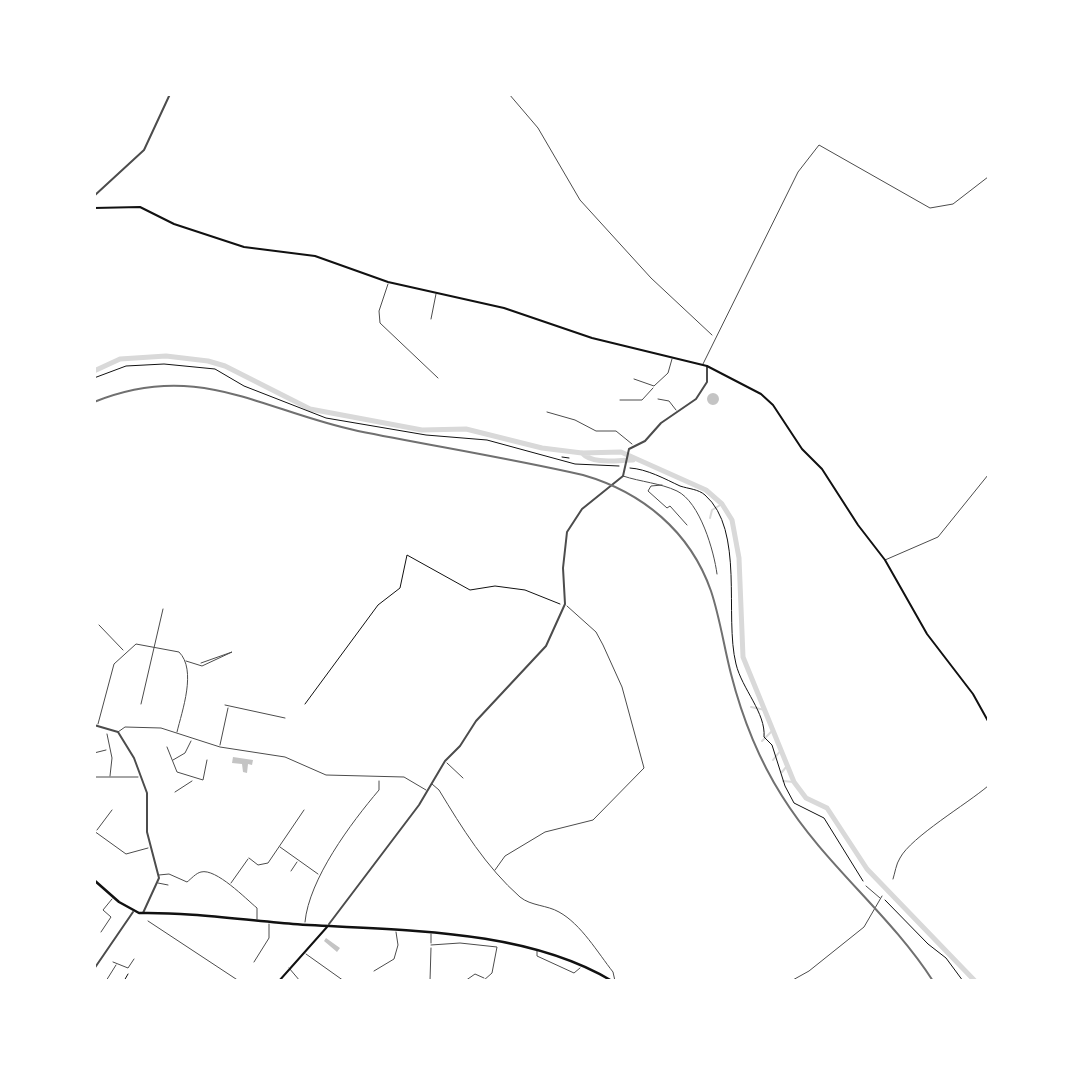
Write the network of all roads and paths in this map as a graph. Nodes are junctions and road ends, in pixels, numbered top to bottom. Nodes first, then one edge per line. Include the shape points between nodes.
1 (170, 94) edge
2 (509, 94) edge
3 (989, 177) edge
4 (94, 196) edge
5 (94, 208) edge
6 (388, 282) junction
7 (436, 294) junction
8 (431, 320) dead end
9 (714, 337) junction
10 (672, 359) junction
11 (705, 366) junction
12 (716, 370) junction
13 (641, 376) dead end
14 (709, 376) junction
15 (94, 378) edge
16 (438, 378) dead end
17 (634, 380) dead end
18 (640, 381) junction
19 (654, 386) junction
20 (658, 398) dead end
21 (620, 400) dead end
22 (547, 412) dead end
23 (677, 412) junction
24 (631, 447) junction
25 (562, 457) dead end
26 (565, 462) junction
27 (624, 469) junction
28 (989, 475) edge
29 (623, 476) junction
30 (663, 485) junction
31 (687, 525) dead end
32 (886, 560) junction
33 (717, 574) dead end
34 (564, 606) junction
35 (163, 608) dead end
36 (99, 625) dead end
37 (154, 648) junction
38 (124, 651) junction
39 (213, 657) junction
40 (184, 662) junction
41 (214, 662) junction
42 (201, 663) junction
43 (141, 704) dead end
44 (305, 704) dead end
45 (281, 713) dead end
46 (279, 716) junction
47 (285, 718) dead end
48 (989, 721) edge
49 (96, 725) edge
50 (118, 732) junction
51 (107, 734) dead end
52 (176, 734) junction
53 (192, 739) junction
54 (166, 747) dead end
55 (220, 747) junction
56 (108, 749) junction
57 (94, 753) edge
58 (207, 760) dead end
59 (172, 761) junction
60 (445, 761) junction
61 (94, 777) edge
62 (140, 777) junction
63 (110, 778) junction
64 (463, 778) dead end
65 (193, 779) junction
66 (379, 779) junction
67 (432, 784) junction
68 (989, 786) edge
69 (428, 791) junction
70 (175, 792) dead end
71 (112, 810) dead end
72 (304, 810) dead end
73 (95, 832) edge
74 (150, 847) junction
75 (280, 847) junction
76 (251, 855) dead end
77 (249, 858) junction
78 (299, 860) junction
79 (495, 870) junction
80 (291, 871) dead end
81 (159, 875) junction
82 (228, 875) dead end
83 (320, 876) junction
84 (233, 879) junction
85 (893, 879) dead end
86 (94, 880) edge
87 (158, 883) junction
88 (231, 883) dead end
89 (168, 885) dead end
90 (866, 886) joint
91 (882, 897) junction
92 (113, 898) junction
93 (134, 912) junction
94 (143, 913) junction
95 (256, 921) junction
96 (148, 922) dead end
97 (269, 922) junction
98 (305, 925) junction
99 (328, 925) junction
100 (395, 930) junction
101 (101, 932) dead end
102 (431, 934) junction
103 (431, 945) junction
104 (538, 950) junction
105 (304, 953) junction
106 (134, 959) dead end
107 (113, 962) dead end
108 (254, 962) dead end
109 (117, 964) junction
110 (376, 964) dead end
111 (582, 966) junction
112 (289, 968) junction
113 (378, 968) junction
114 (94, 969) edge
115 (374, 971) dead end
116 (129, 972) dead end
117 (430, 980) edge
118 (484, 980) edge
119 (106, 981) edge
120 (124, 981) edge
121 (239, 981) edge
122 (279, 981) edge
123 (300, 981) edge
124 (344, 981) edge
125 (424, 981) edge
126 (465, 981) edge
127 (613, 981) edge
128 (791, 981) edge
129 (962, 981) edge

1 - 4 street via 144,150
2 - 9 street via 538,128 580,200
3 - 9 street via 953,204 925,207 819,145 797,172
5 - 6 main road via 140,207 174,224 244,247 315,256
6 - 7 main road
6 - 16 street via 380,323
7 - 8 street
7 - 10 main road via 504,308
9 - 11 street
10 - 11 main road
10 - 19 street via 668,373
11 - 12 main road
11 - 14 street
12 - 14 street
12 - 32 main road via 768,399
13 - 18 street
14 - 23 street via 696,399
15 - 26 path via 126,366 215,369 244,386 326,418 487,440
17 - 18 street
18 - 19 street
19 - 21 street via 642,400
20 - 23 street via 670,401
22 - 24 street via 596,431 616,431 631,441
23 - 24 street via 649,438
24 - 27 street
25 - 26 path via 568,458
26 - 27 path
27 - 29 street
27 - 90 path via 635,468 698,491 721,518 727,534 730,613 742,682 757,706 764,737 772,745 794,803 815,811 830,827
28 - 32 street via 938,537
29 - 30 street
29 - 34 street via 582,509 570,525 563,568
30 - 31 street via 651,486 648,491
30 - 33 street via 686,498 711,542
32 - 48 main road via 927,634
34 - 44 path via 525,590 495,586 470,590 407,555 400,588 378,605
34 - 60 street via 540,653 476,720
34 - 79 street via 589,625 603,645 622,687 644,768 593,820 545,832 505,856
35 - 37 street
36 - 38 street
37 - 38 street via 136,643
37 - 40 street via 179,652
37 - 43 street
38 - 49 street via 114,664
39 - 41 street
39 - 41 street via 232,652
39 - 42 street
40 - 42 street
40 - 52 street via 188,682
41 - 42 street
45 - 46 street
46 - 47 street
46 - 55 street via 227,705
49 - 50 street
50 - 52 street via 125,727 160,728
50 - 62 street
51 - 56 street
52 - 53 street
53 - 55 street
53 - 59 street via 185,753
54 - 59 street
55 - 66 street via 285,757 326,775
56 - 57 street
56 - 63 street
58 - 65 street via 203,780
59 - 65 street via 177,772
60 - 64 street
60 - 67 street
61 - 63 street
62 - 63 street
62 - 74 street via 147,793
65 - 70 street
66 - 69 street via 404,777
66 - 83 street via 379,790
67 - 69 street
67 - 79 street
68 - 85 street via 924,832 900,858
69 - 99 street
71 - 73 street
72 - 75 street
73 - 74 street via 126,854
74 - 81 street
75 - 77 street via 265,865
75 - 78 street
76 - 77 street
77 - 84 street
78 - 80 street
78 - 83 street
79 - 127 street via 522,899 569,919 613,972
81 - 87 street
81 - 95 street via 187,882 203,872 230,883 257,908
82 - 84 street
83 - 98 street via 307,906
84 - 88 street
86 - 92 main road
87 - 89 street
87 - 94 street
90 - 91 street
91 - 128 street via 864,926
91 - 129 path via 946,958
92 - 93 main road
92 - 101 street via 103,910 111,917
93 - 94 main road
93 - 114 street
94 - 95 main road
95 - 97 main road
96 - 121 street
97 - 98 main road
97 - 108 street via 269,938
98 - 99 main road
99 - 100 main road
99 - 105 main road
100 - 102 main road
100 - 113 street via 397,953
102 - 103 street
102 - 104 main road via 496,940
103 - 117 street
103 - 118 street via 497,947 492,973
104 - 111 main road
104 - 111 street via 537,956 574,973
105 - 112 main road
105 - 124 street
106 - 109 street via 128,968
107 - 109 street
109 - 119 street
110 - 113 street
111 - 127 main road
112 - 122 main road
112 - 123 street
113 - 115 street
116 - 120 path
117 - 125 street
118 - 126 street via 475,974

